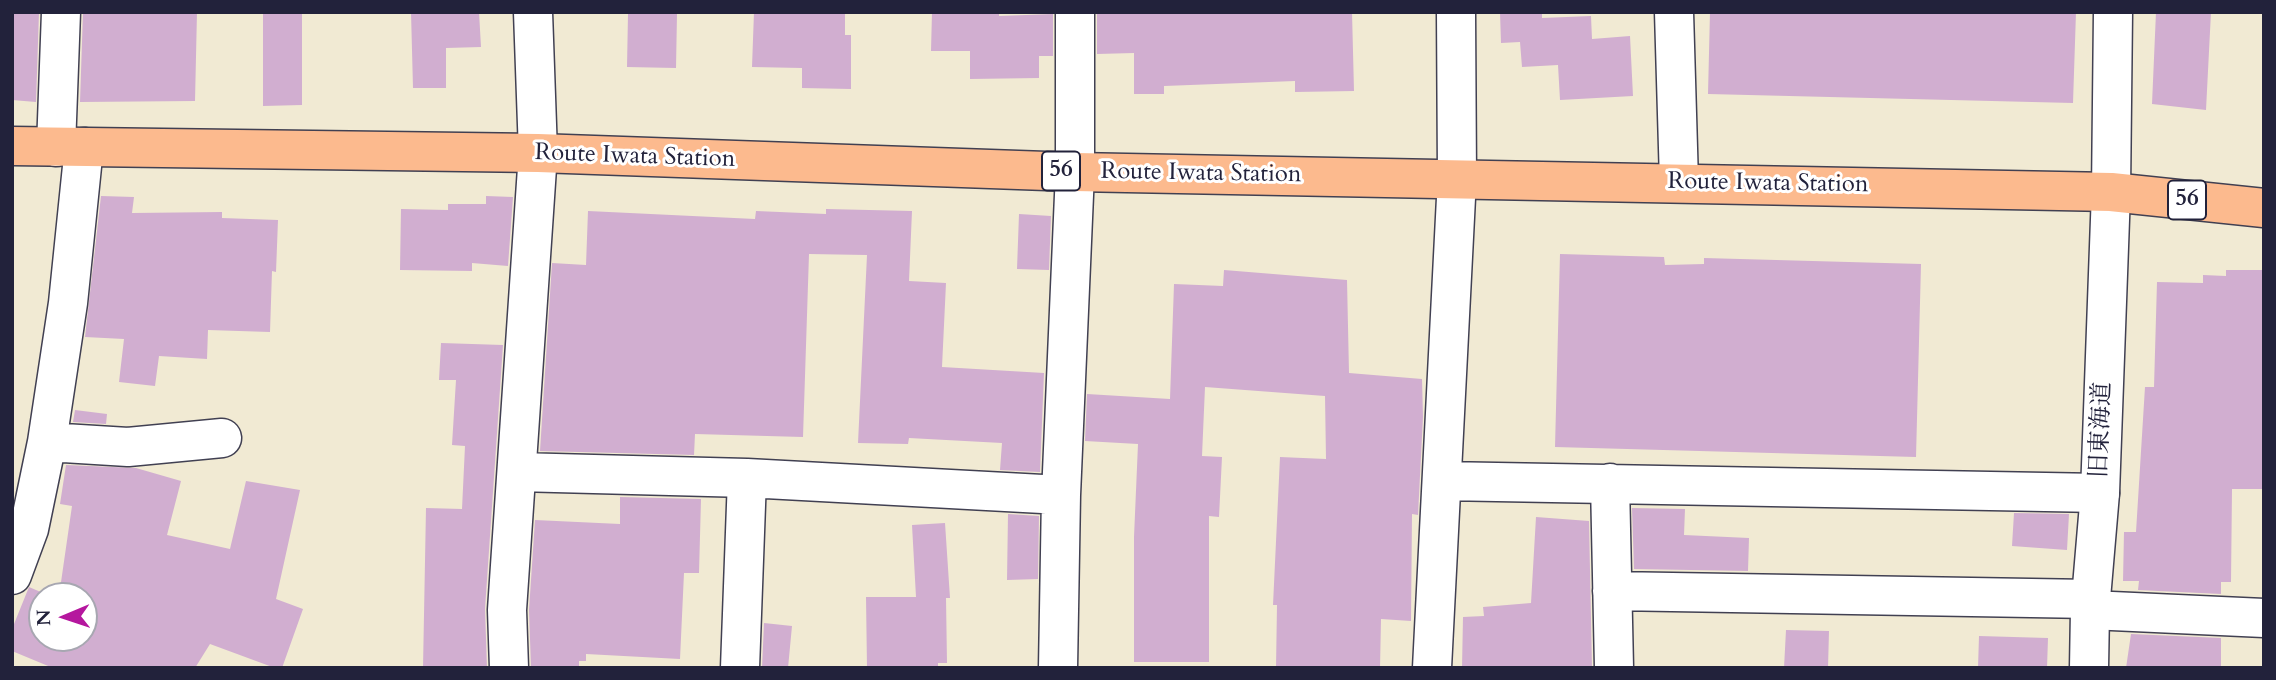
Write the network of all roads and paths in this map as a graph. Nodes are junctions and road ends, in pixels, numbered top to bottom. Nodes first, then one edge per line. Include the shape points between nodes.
1 (61, 12) edge
2 (533, 12) edge
3 (1075, 12) edge
4 (1456, 12) edge
5 (1674, 12) edge
6 (2113, 12) edge
7 (12, 146) edge
8 (70, 147) junction
9 (538, 153) junction
10 (1075, 172) junction
11 (1457, 178) junction
12 (1679, 183) junction
13 (2110, 192) junction
14 (2264, 208) edge
15 (222, 438) dead end
16 (47, 442) junction
17 (516, 472) junction
18 (747, 478) junction
19 (1442, 481) junction
20 (1610, 483) junction
21 (2100, 493) junction
22 (1061, 495) junction
23 (12, 575) edge
24 (1612, 591) junction
25 (2091, 605) junction
26 (2264, 618) edge
27 (509, 668) edge
28 (740, 668) edge
29 (1058, 668) edge
30 (1432, 668) edge
31 (1614, 668) edge
32 (2089, 668) edge

1 - 8 street
2 - 9 street
3 - 10 street
4 - 11 street
5 - 12 street
6 - 13 street, 旧東海道
7 - 8 main road, Route Iwata Station / 56
8 - 9 main road, Route Iwata Station / 56
8 - 16 street via 68,303
9 - 10 main road, Route Iwata Station / 56
9 - 17 street
10 - 11 main road, Route Iwata Station / 56
10 - 22 street
11 - 12 main road, Route Iwata Station / 56
11 - 19 street
12 - 13 main road, Route Iwata Station / 56
13 - 14 main road, Route Iwata Station / 56
13 - 21 street, 旧東海道
15 - 16 street via 128,447
16 - 23 street via 29,528
17 - 18 street
17 - 27 street via 507,610
18 - 22 street
18 - 28 street
19 - 20 street
19 - 30 street
20 - 21 street
20 - 24 street
21 - 25 street, 旧東海道
22 - 29 street
24 - 25 street
24 - 31 street
25 - 26 street
25 - 32 street, 旧東海道

